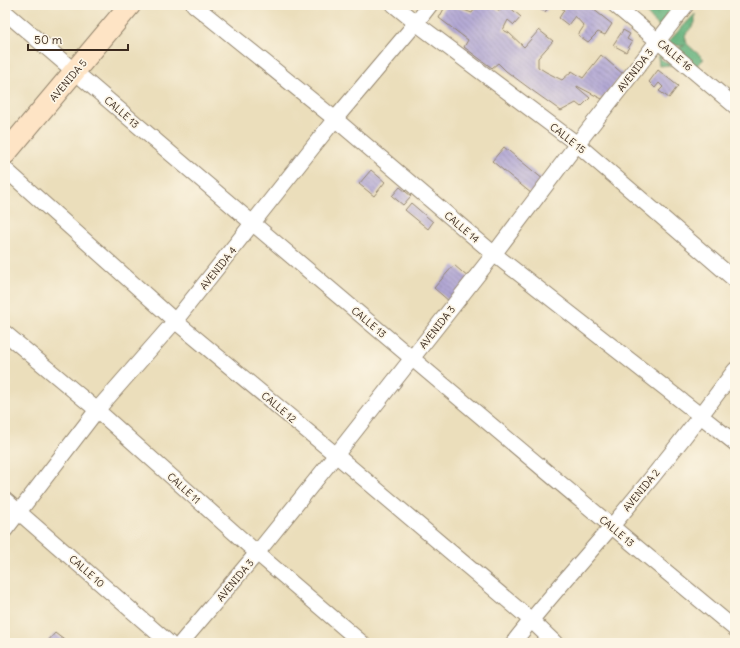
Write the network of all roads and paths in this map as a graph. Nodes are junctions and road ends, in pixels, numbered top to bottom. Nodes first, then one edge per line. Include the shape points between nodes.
1 (130, 5) edge
2 (194, 5) edge
3 (394, 5) edge
4 (430, 5) edge
5 (614, 5) edge
6 (686, 5) edge
7 (5, 12) edge
8 (416, 23) junction
9 (658, 41) junction
10 (75, 72) junction
11 (735, 106) edge
12 (335, 119) junction
13 (577, 144) junction
14 (5, 154) edge
15 (5, 169) edge
16 (252, 224) junction
17 (494, 254) junction
18 (735, 280) edge
19 (175, 321) junction
20 (5, 333) edge
21 (412, 358) junction
22 (735, 370) edge
23 (97, 410) junction
24 (701, 416) junction
25 (735, 443) edge
26 (336, 455) junction
27 (5, 500) edge
28 (19, 512) junction
29 (611, 526) junction
30 (5, 530) edge
31 (257, 553) junction
32 (531, 620) junction
33 (735, 629) edge
34 (168, 643) edge
35 (181, 643) edge
36 (362, 643) edge
37 (513, 643) edge
38 (555, 643) edge

1 - 10 street, AVENIDA 5
2 - 12 street, CALLE 14
3 - 8 street, CALLE 15
4 - 8 street, AVENIDA 4
5 - 9 street, CALLE 16
6 - 9 street, AVENIDA 3
7 - 10 street, CALLE 13
8 - 12 street, AVENIDA 4
8 - 13 street, CALLE 15
9 - 11 street, CALLE 16
9 - 13 street, AVENIDA 3
10 - 14 street, AVENIDA 5
10 - 16 street, CALLE 13
12 - 16 street, AVENIDA 4
12 - 17 street, CALLE 14
13 - 17 street, AVENIDA 3
13 - 18 street, CALLE 15
15 - 19 street, CALLE 12
16 - 19 street, AVENIDA 4
16 - 21 street, CALLE 13
17 - 21 street, AVENIDA 3
17 - 24 street, CALLE 14
19 - 23 street, AVENIDA 4
19 - 26 street, CALLE 12
20 - 23 street, CALLE 11
21 - 26 street, AVENIDA 3
21 - 29 street, CALLE 13
22 - 24 street, AVENIDA 2
23 - 28 street, AVENIDA 4
23 - 31 street, CALLE 11
24 - 25 street, CALLE 14
24 - 29 street, AVENIDA 2
26 - 31 street, AVENIDA 3
26 - 32 street, CALLE 12
27 - 28 street, CALLE 10
28 - 30 street, AVENIDA 4
28 - 34 street, CALLE 10
29 - 32 street, AVENIDA 2
29 - 33 street, CALLE 13
31 - 35 street, AVENIDA 3
31 - 36 street, CALLE 11
32 - 37 street, AVENIDA 2
32 - 38 street, CALLE 12

